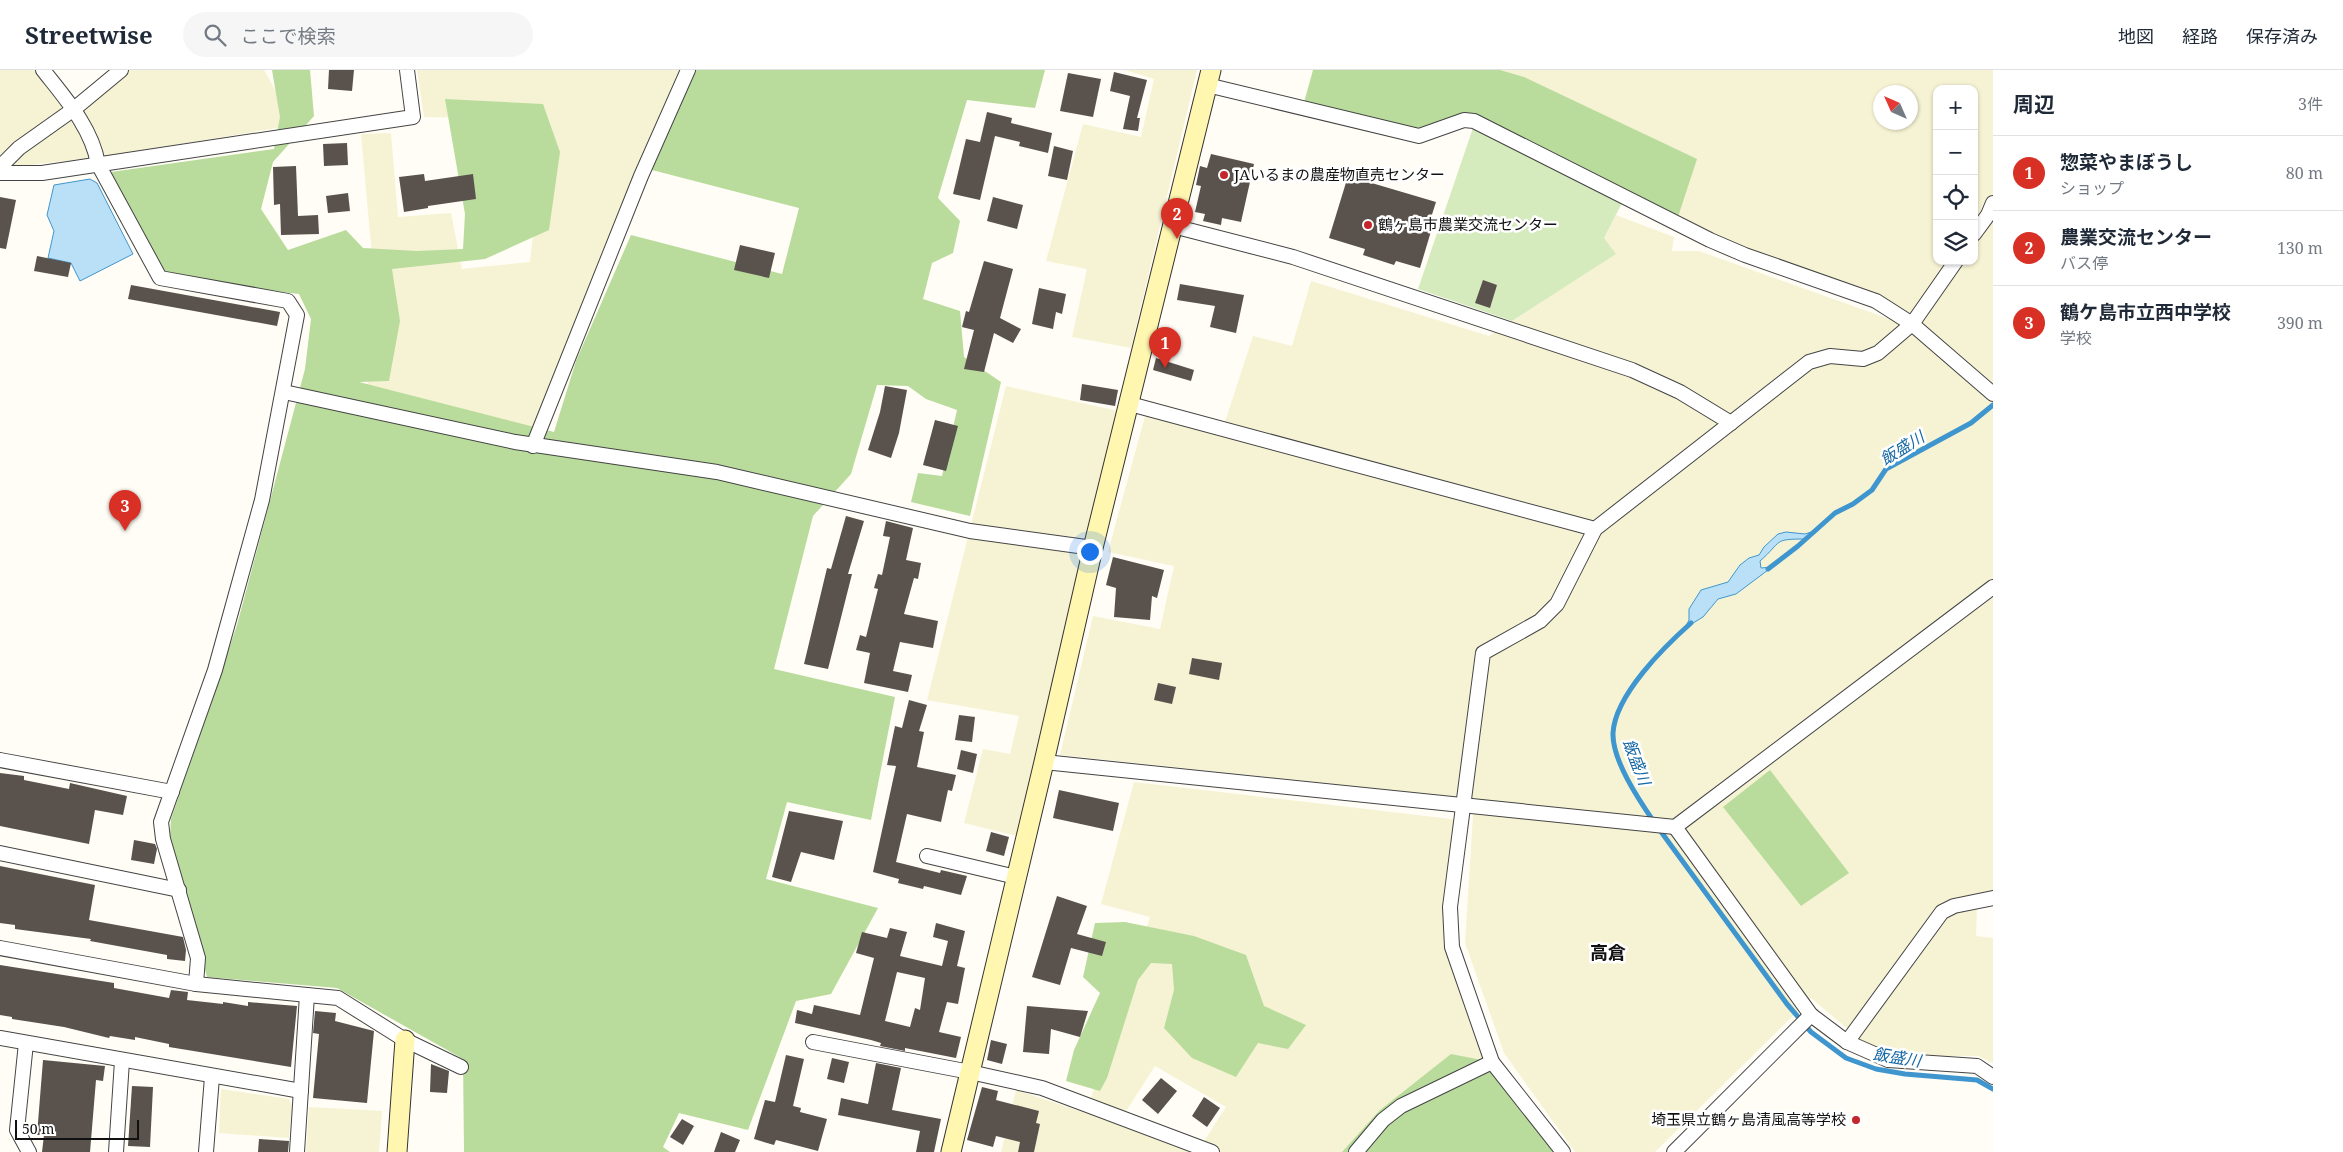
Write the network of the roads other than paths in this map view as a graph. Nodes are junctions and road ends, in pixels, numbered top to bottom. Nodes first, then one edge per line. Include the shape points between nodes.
1 (43, 70) edge
2 (121, 70) edge
3 (407, 70) edge
4 (688, 70) edge
5 (1209, 78) edge
6 (74, 109) junction
7 (98, 164) junction
8 (0, 167) edge
9 (0, 173) edge
10 (1993, 202) edge
11 (1172, 226) junction
12 (1978, 229) edge
13 (1953, 265) edge
14 (1912, 324) junction
15 (284, 392) junction
16 (1993, 394) edge
17 (1130, 404) junction
18 (1731, 423) junction
19 (533, 446) junction
20 (1595, 528) junction
21 (1093, 548) junction
22 (1993, 587) edge
23 (0, 760) edge
24 (1044, 762) junction
25 (172, 792) junction
26 (1461, 807) junction
27 (1675, 827) junction
28 (0, 853) edge
29 (927, 856) dead end
30 (1016, 877) junction
31 (179, 890) junction
32 (1993, 898) edge
33 (0, 948) edge
34 (196, 984) junction
35 (307, 995) junction
36 (1811, 1015) junction
37 (0, 1038) edge
38 (405, 1040) junction
39 (814, 1042) dead end
40 (1847, 1042) junction
41 (26, 1043) junction
42 (122, 1061) junction
43 (1492, 1062) junction
44 (461, 1067) dead end
45 (970, 1072) junction
46 (1993, 1076) edge
47 (212, 1077) junction
48 (301, 1091) junction
49 (29, 1152) edge
50 (116, 1152) edge
51 (206, 1152) edge
52 (297, 1152) edge
53 (397, 1152) edge
54 (951, 1152) edge
55 (1212, 1152) edge
56 (1356, 1152) edge
57 (1563, 1152) edge
58 (1674, 1152) edge

1 - 6 street
2 - 6 street
3 - 7 street via 413,117
4 - 19 street via 641,176
5 - 11 street
5 - 14 street via 1419,136 1464,120 1474,121 1710,240 1876,301
6 - 7 street via 96,151
6 - 8 street via 19,148
7 - 9 street via 42,173
7 - 15 street via 160,278 288,301 297,315
10 - 12 street
11 - 17 street
11 - 18 street via 1293,257 1632,370 1680,392
13 - 14 street
14 - 16 street
14 - 18 street via 1878,353 1863,359 1830,356 1809,362
15 - 19 street
15 - 25 street via 262,500 218,660
17 - 20 street
17 - 21 street
18 - 20 street
19 - 21 street via 717,472 970,531
20 - 26 street via 1558,604 1540,621 1483,653
21 - 24 street
22 - 27 street
23 - 25 street
24 - 26 street
24 - 30 street
25 - 31 street via 161,822
26 - 27 street
26 - 43 street via 1450,907 1452,947
27 - 36 street
28 - 31 street
29 - 30 street
30 - 45 street
31 - 34 street via 198,958
32 - 40 street via 1954,906 1942,912
33 - 34 street
34 - 35 street
35 - 38 street via 338,998
35 - 48 street
36 - 40 street
36 - 58 street
37 - 41 street
38 - 44 street
38 - 53 street
39 - 45 street
40 - 46 street via 1888,1060 1977,1066
41 - 42 street
41 - 49 street via 17,1130
42 - 47 street
42 - 50 street
43 - 56 street via 1400,1106 1383,1120
43 - 57 street
45 - 54 street
45 - 55 street via 1042,1088
47 - 48 street
47 - 51 street
48 - 52 street

